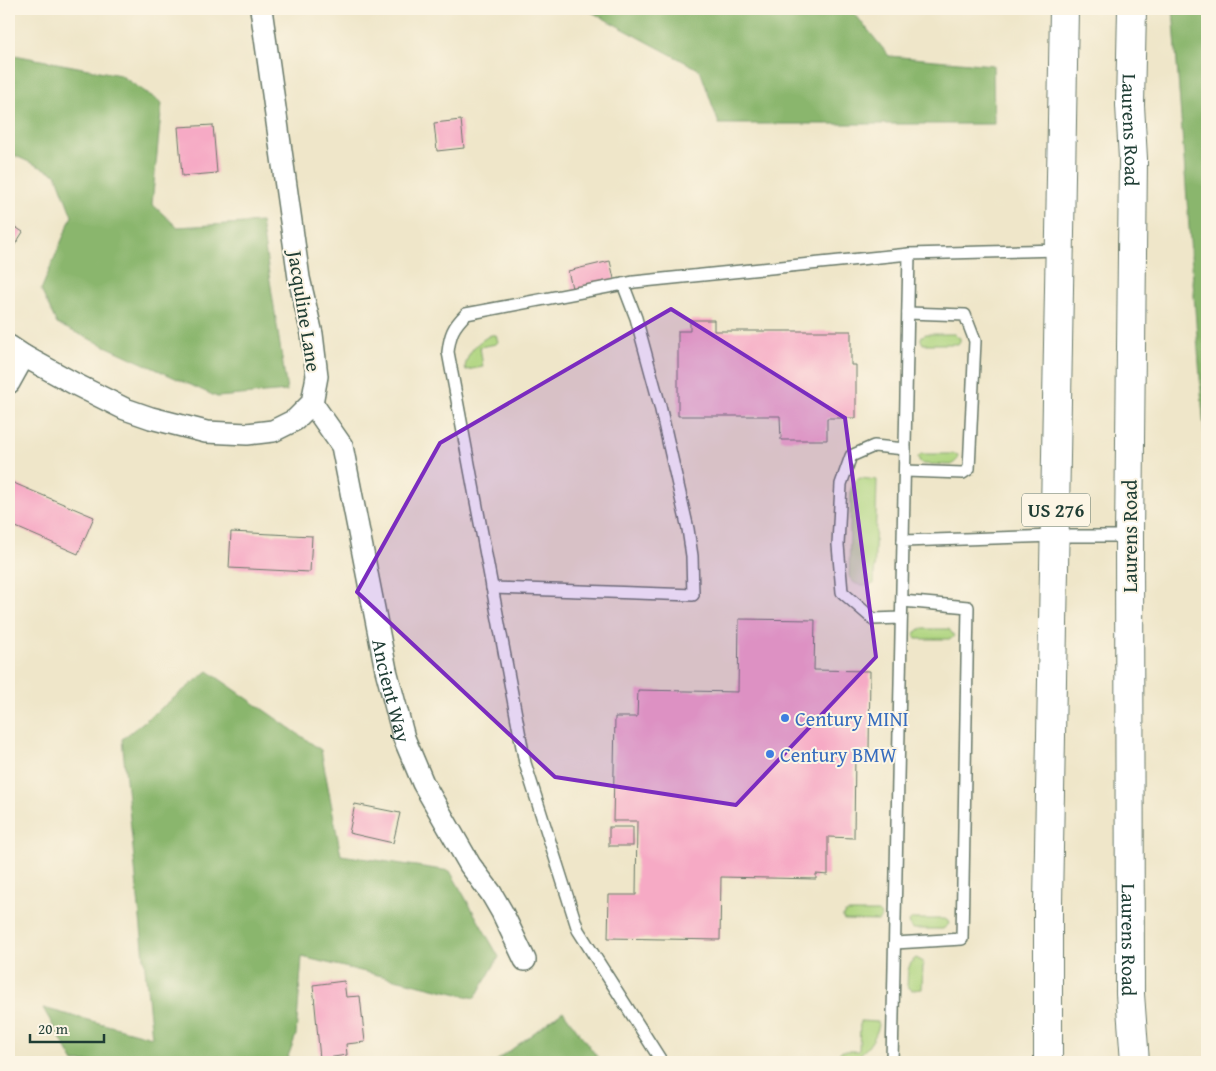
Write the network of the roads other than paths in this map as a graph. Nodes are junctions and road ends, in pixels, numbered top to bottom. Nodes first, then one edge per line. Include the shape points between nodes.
1 (261, 9) edge
2 (1064, 9) edge
3 (1132, 9) edge
4 (1060, 250) junction
5 (909, 254) junction
6 (623, 284) junction
7 (908, 313) junction
8 (16, 351) edge
9 (9, 382) edge
10 (312, 403) junction
11 (905, 450) junction
12 (905, 471) junction
13 (1056, 536) junction
14 (1129, 536) junction
15 (903, 541) junction
16 (492, 588) junction
17 (902, 601) junction
18 (901, 618) junction
19 (895, 943) junction
20 (526, 960) dead end
21 (662, 1062) edge
22 (892, 1062) edge
23 (1048, 1062) edge
24 (1135, 1062) edge

1 - 10 street, Jacquline Lane via 299,278 312,334 317,376
2 - 4 main road, US 276
3 - 14 main road, Laurens Road
4 - 5 lane
4 - 13 main road, US 276
5 - 6 lane
5 - 7 lane
6 - 16 lane via 466,314 454,326 448,352
6 - 16 lane via 636,318 660,406 684,512 692,556 693,595
7 - 11 lane
7 - 12 lane via 965,315 975,340 969,469 963,473
8 - 9 street
8 - 10 street via 126,408 206,432 273,432 295,420
10 - 20 street, Ancient Way via 342,446 386,670 404,738 423,783 470,865 491,893
11 - 12 lane
11 - 18 lane via 874,446 851,456 841,484 838,545 842,592 873,619
12 - 15 lane
13 - 14 lane
13 - 15 lane
13 - 23 main road, US 276
14 - 24 main road, Laurens Road via 1130,994
15 - 17 lane
16 - 21 lane via 525,763 578,930
17 - 18 lane
17 - 19 lane via 968,607 963,929 962,939
18 - 19 lane
19 - 22 lane

